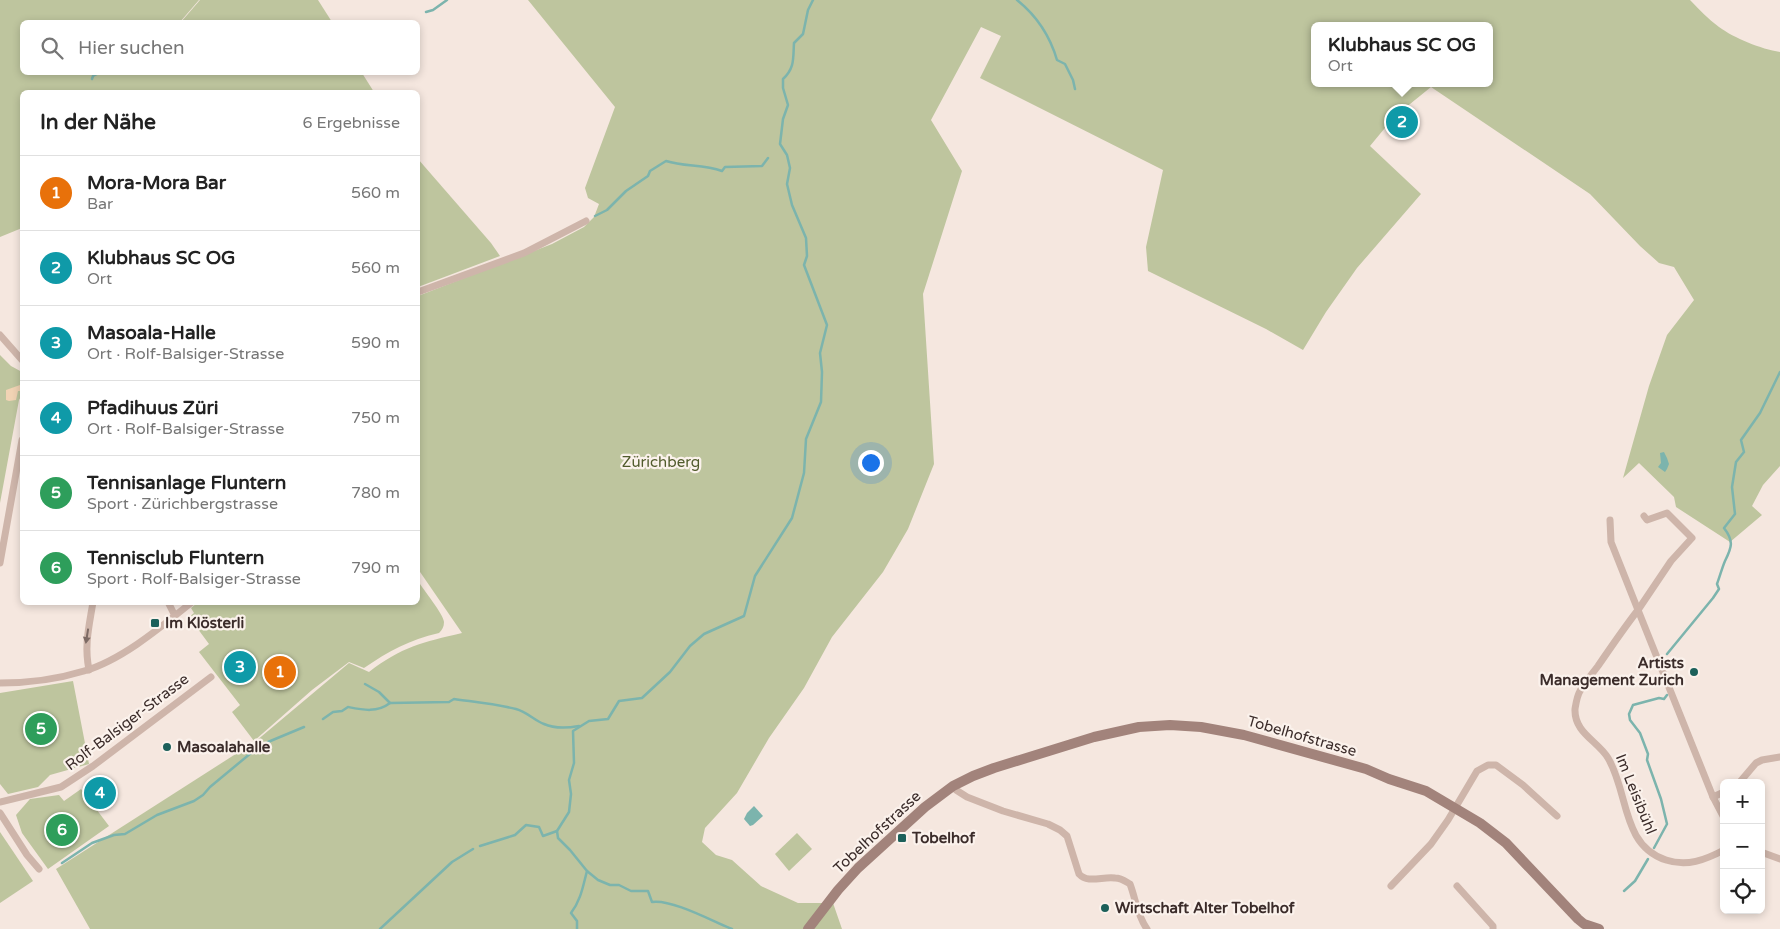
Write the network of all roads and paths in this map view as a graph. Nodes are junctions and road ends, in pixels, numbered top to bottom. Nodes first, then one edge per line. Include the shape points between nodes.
1 (586, 221) dead end
2 (420, 291) edge
3 (0, 335) edge
4 (20, 358) edge
5 (20, 451) edge
6 (1644, 516) dead end
7 (1610, 520) dead end
8 (0, 563) edge
9 (92, 605) edge
10 (170, 605) edge
11 (188, 605) edge
12 (1638, 610) junction
13 (175, 616) junction
14 (88, 670) junction
15 (211, 677) dead end
16 (0, 683) edge
17 (1780, 757) edge
18 (1742, 779) edge
19 (954, 786) junction
20 (1720, 794) edge
21 (1713, 797) junction
22 (0, 802) edge
23 (1456, 808) junction
24 (1720, 810) edge
25 (0, 813) edge
26 (1557, 816) dead end
27 (1720, 852) edge
28 (1765, 853) edge
29 (1780, 859) edge
30 (39, 869) dead end
31 (1392, 886) dead end
32 (1456, 886) dead end
33 (808, 929) edge
34 (1147, 929) edge
35 (1493, 929) edge
36 (1599, 929) edge

1 - 2 street via 524,253
3 - 4 street
5 - 8 street
6 - 12 street, Im Leisibühl via 1647,520 1667,513 1692,538 1671,561
7 - 12 street via 1611,542
9 -> 14 street via 86,640
10 - 13 street
11 - 13 street
12 - 21 street
12 - 27 street, Im Leisibühl via 1580,691 1576,709 1578,725 1607,756 1621,786 1631,826 1645,849 1657,857 1682,863 1706,859
13 - 14 street via 130,648
14 - 16 street via 53,678
15 - 22 street, Rolf-Balsiger-Strasse via 61,787
17 - 18 street via 1756,763
19 - 23 main road, Tobelhofstrasse via 994,768 1094,737 1139,727 1183,726 1223,730 1366,769 1426,791
19 - 33 main road, Tobelhofstrasse via 925,807 858,868
19 - 34 street via 967,797 1060,830 1067,836 1082,878 1116,878 1130,884 1140,919
20 - 21 street
21 - 24 street
23 - 26 street via 1477,771 1496,765
23 - 31 street via 1431,844
23 - 36 main road, Tobelhofstrasse via 1506,844 1578,919
25 - 30 street
28 - 29 street
32 - 35 street

